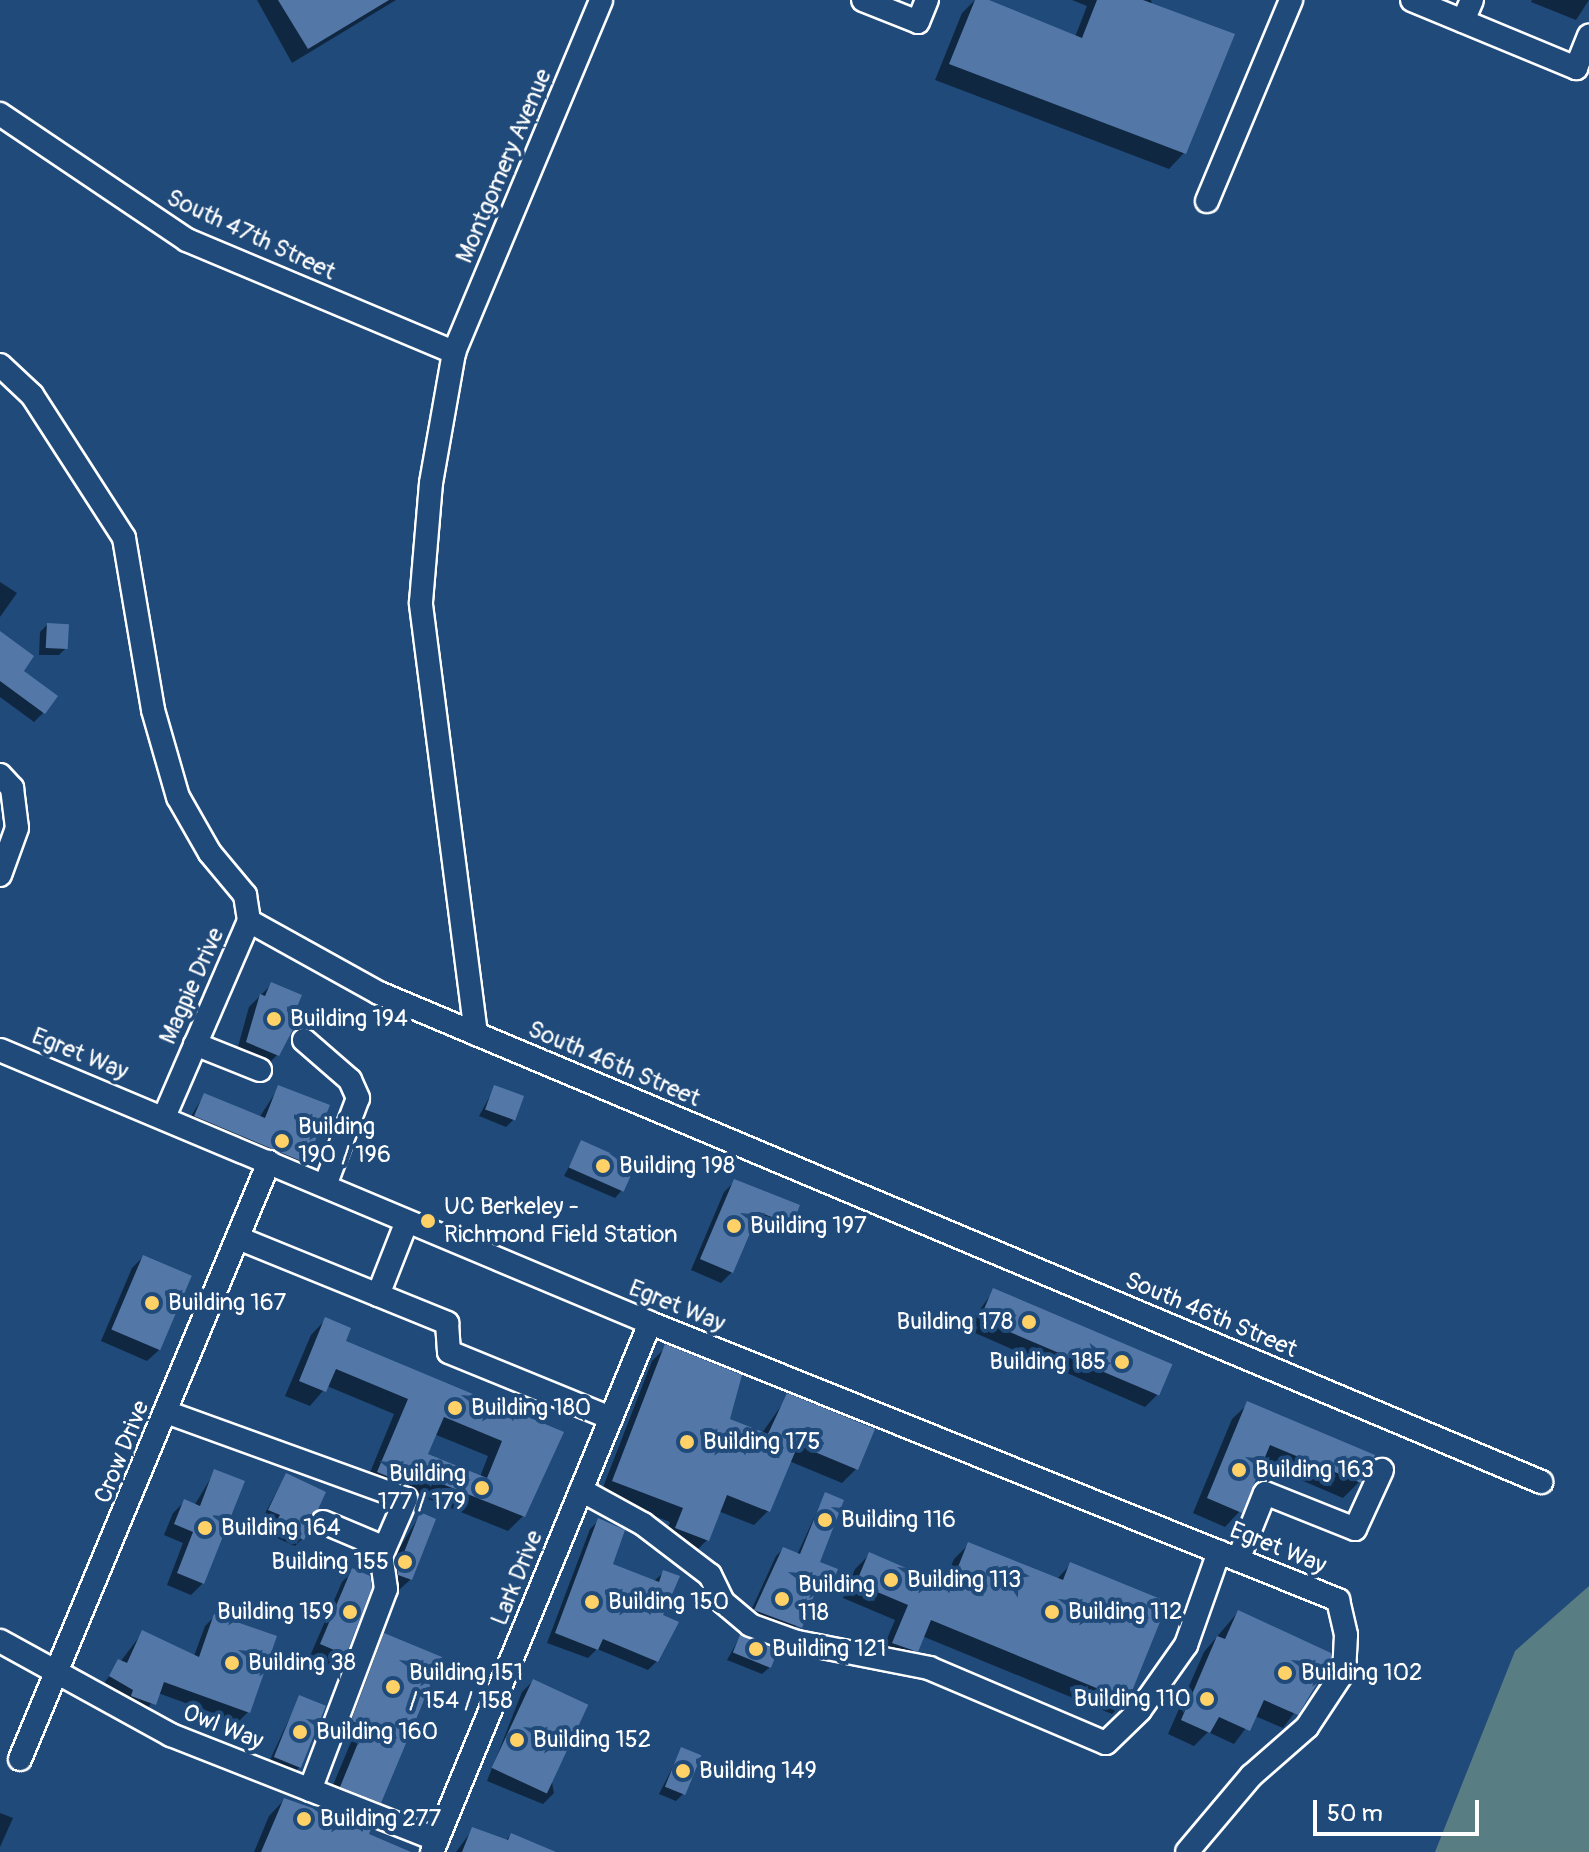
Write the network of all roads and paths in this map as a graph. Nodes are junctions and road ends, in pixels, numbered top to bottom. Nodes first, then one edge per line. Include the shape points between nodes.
1 (601, 0) edge
2 (863, 0) edge
3 (927, 0) edge
4 (1291, 0) edge
5 (1412, 0) edge
6 (1472, 0) edge
7 (1463, 21) junction
8 (1589, 36) edge
9 (0, 114) edge
10 (1207, 201) dead end
11 (454, 352) junction
12 (0, 365) edge
13 (0, 775) edge
14 (0, 875) edge
15 (249, 921) junction
16 (476, 1034) junction
17 (304, 1040) dead end
18 (195, 1044) junction
19 (0, 1050) edge
20 (260, 1070) dead end
21 (164, 1117) junction
22 (269, 1162) junction
23 (325, 1186) junction
24 (407, 1221) junction
25 (238, 1238) junction
26 (378, 1295) junction
27 (650, 1323) junction
28 (166, 1412) junction
29 (611, 1418) junction
30 (1382, 1470) dead end
31 (1541, 1482) dead end
32 (581, 1490) junction
33 (323, 1522) dead end
34 (383, 1552) junction
35 (1228, 1556) junction
36 (0, 1641) edge
37 (59, 1672) junction
38 (20, 1759) dead end
39 (310, 1790) junction
40 (434, 1846) edge
41 (1187, 1852) edge

1 - 11 street, Montgomery Avenue
2 - 3 street via 918,22
4 - 10 street
5 - 7 street
6 - 7 street
7 - 8 street via 1576,68
9 - 11 street, South 47th Street via 187,240
11 - 16 street, Montgomery Avenue via 431,483 421,602
12 - 15 street via 32,395 124,538 153,710 178,797 210,853 245,895
13 - 14 street via 12,788 17,828
15 - 16 street, South 46th Street via 379,993
15 - 18 street, Magpie Drive
16 - 31 street, South 46th Street
17 - 23 street via 350,1080 358,1098
18 - 20 street
18 - 21 street, Magpie Drive
19 - 21 street, Egret Way
21 - 22 street, Egret Way
22 - 23 street, Egret Way
22 - 25 street, Crow Drive
23 - 24 street, Egret Way
24 - 26 street
24 - 27 street, Egret Way
25 - 26 street
25 - 28 street, Crow Drive
26 - 29 street via 447,1323 449,1352
27 - 29 street, Lark Drive
27 - 35 street, Egret Way
28 - 34 street via 406,1499
28 - 37 street, Crow Drive
29 - 32 street, Lark Drive
30 - 35 street via 1355,1529 1265,1493
32 - 35 street via 643,1524 710,1575 723,1602 750,1625 797,1642 929,1668 1106,1743 1140,1710 1186,1645
32 - 40 street, Lark Drive
33 - 34 street via 370,1540
34 - 39 street via 386,1589
35 - 41 street, Egret Way via 1338,1600 1346,1635 1344,1671 1307,1727 1242,1786
36 - 37 street, Owl Way
37 - 38 street, Crow Drive
37 - 39 street, Owl Way via 171,1735
39 - 40 street, Owl Way

